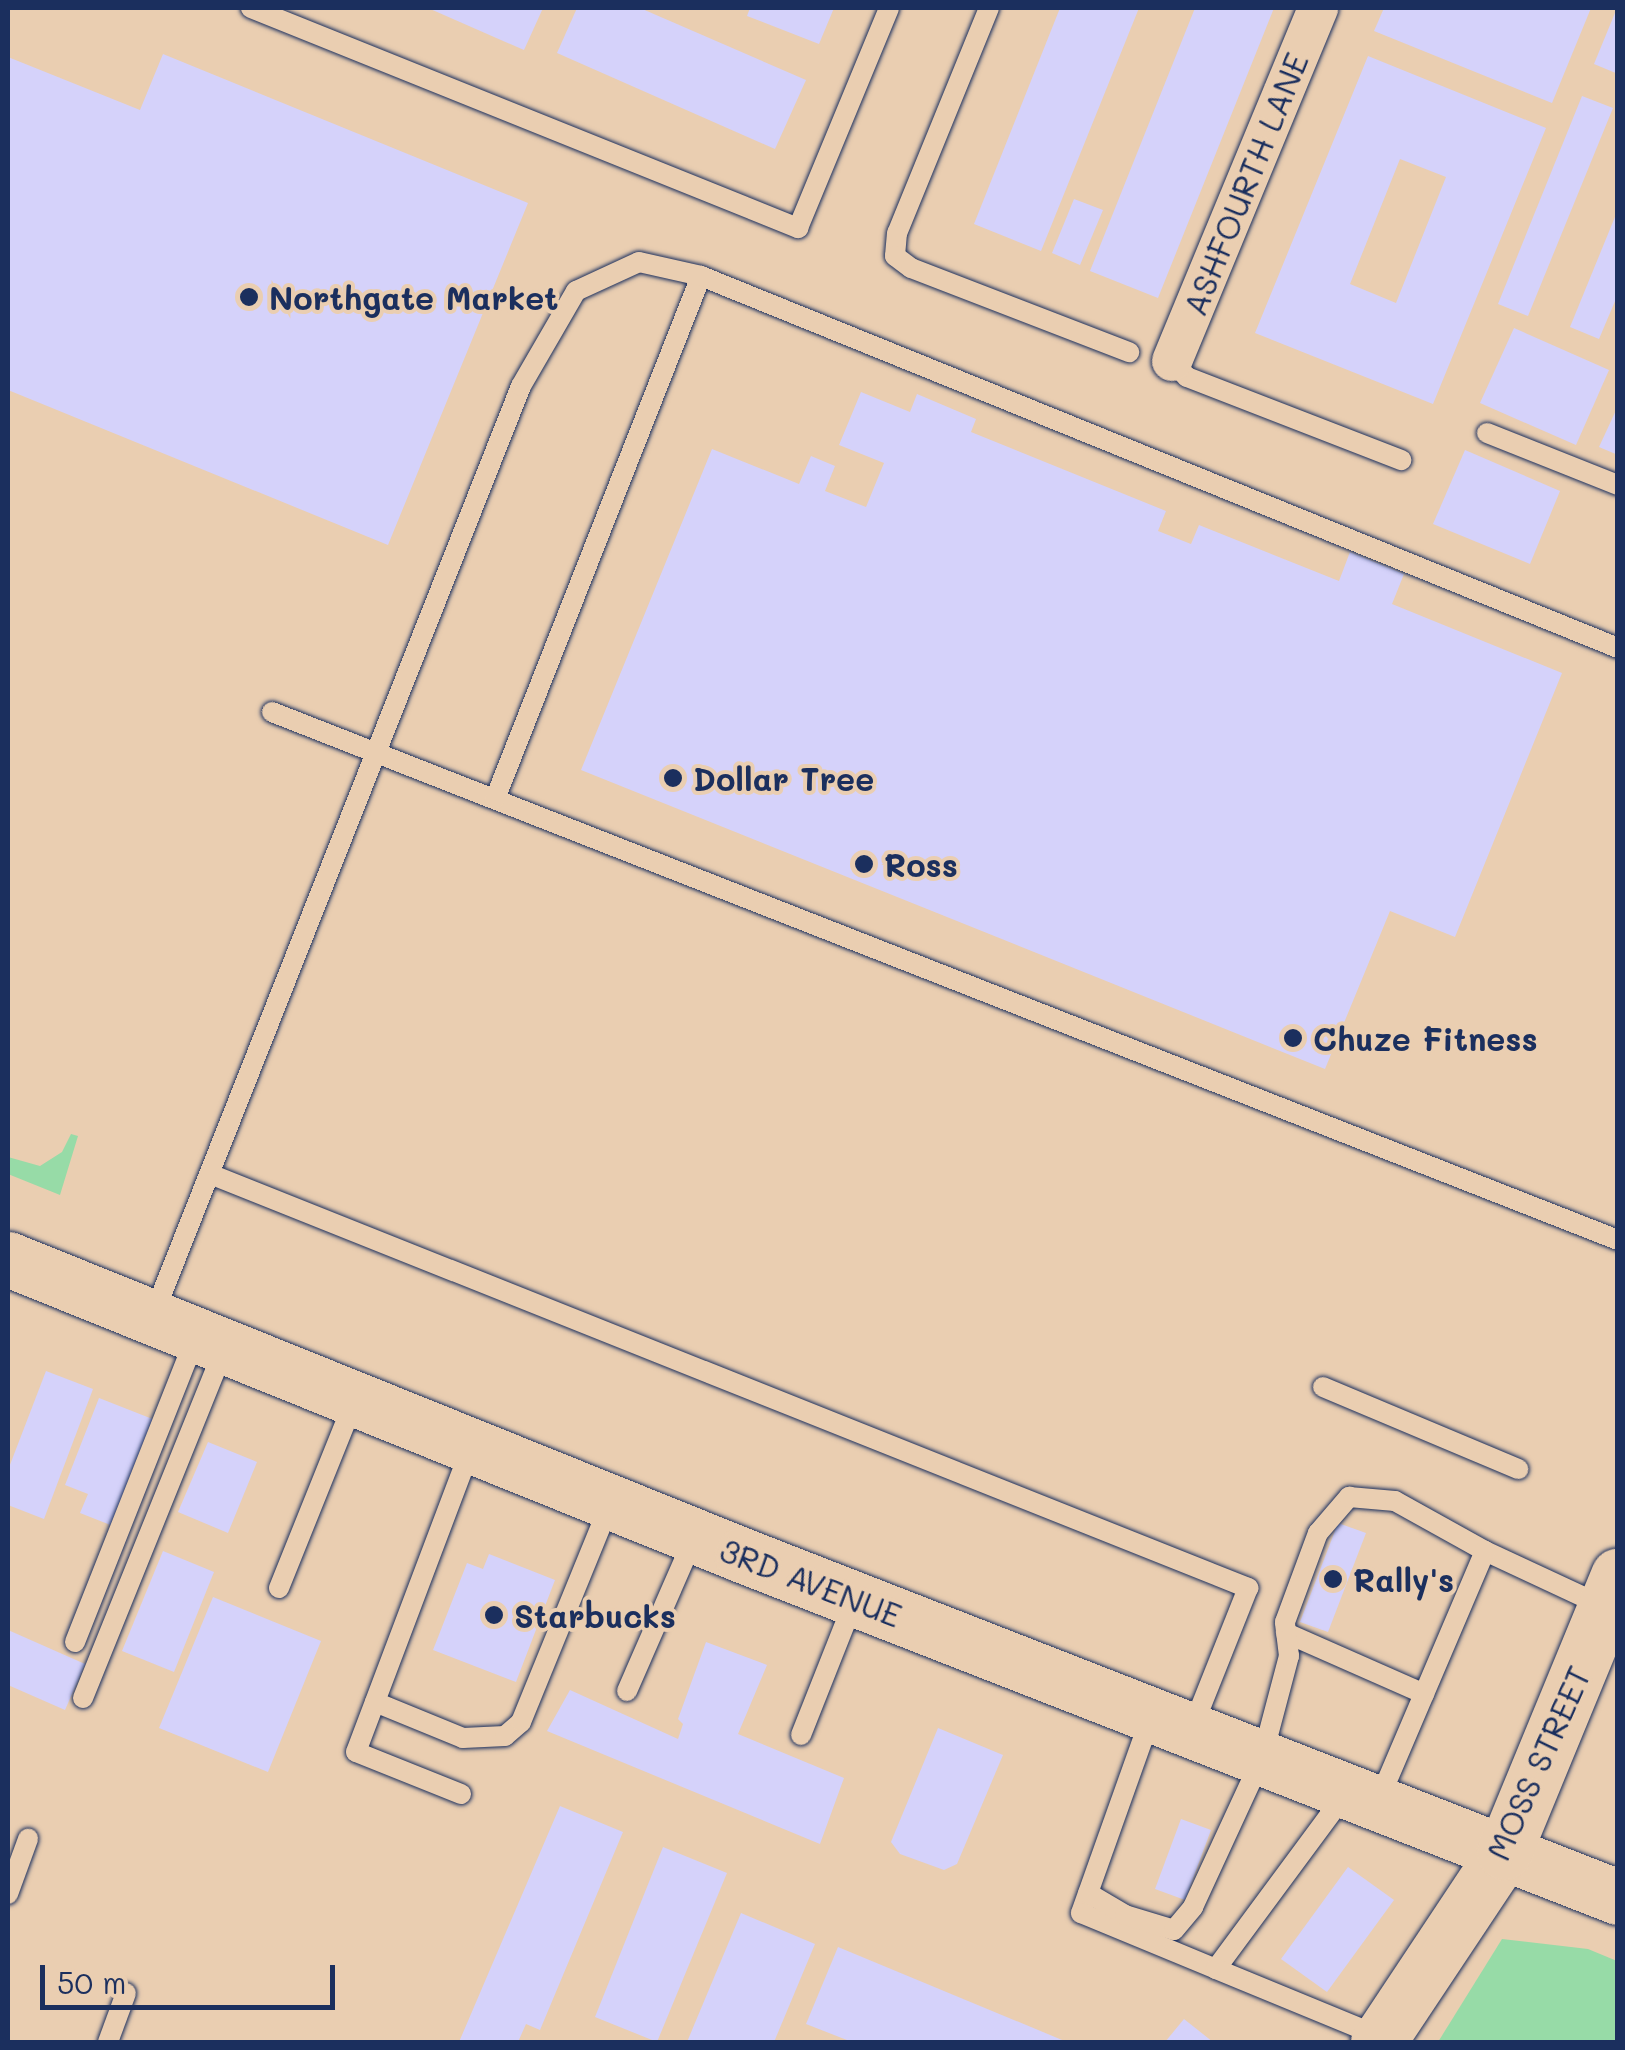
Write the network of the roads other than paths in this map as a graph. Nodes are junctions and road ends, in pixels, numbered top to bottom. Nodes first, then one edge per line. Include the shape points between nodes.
1 (251, 8) edge
2 (889, 8) edge
3 (989, 8) edge
4 (1318, 8) edge
5 (701, 276) junction
6 (1129, 352) dead end
7 (1172, 361) joint
8 (1486, 433) dead end
9 (1401, 460) dead end
10 (1618, 486) edge
11 (1618, 648) edge
12 (272, 712) dead end
13 (380, 754) junction
14 (494, 799) junction
15 (210, 1174) junction
16 (1618, 1240) edge
17 (8, 1258) edge
18 (192, 1333) junction
19 (1323, 1387) dead end
20 (355, 1399) junction
21 (472, 1446) junction
22 (1518, 1468) dead end
23 (611, 1502) junction
24 (695, 1536) junction
25 (1485, 1551) junction
26 (280, 1588) dead end
27 (1611, 1591) edge
28 (854, 1599) junction
29 (1286, 1633) junction
30 (75, 1642) dead end
31 (626, 1691) dead end
32 (1424, 1694) junction
33 (83, 1698) dead end
34 (374, 1702) junction
35 (1171, 1722) junction
36 (800, 1735) dead end
37 (1262, 1758) junction
38 (461, 1794) dead end
39 (1362, 1797) junction
40 (28, 1839) dead end
41 (1504, 1852) junction
42 (8, 1894) edge
43 (1088, 1894) junction
44 (1617, 1895) edge
45 (1216, 1969) junction
46 (126, 1993) dead end
47 (1379, 2040) edge
48 (108, 2042) edge

1 - 2 lane via 798,228
3 - 6 lane via 897,233 895,256 911,268
4 - 7 street, ASHFOURTH LANE
5 - 11 lane
5 - 13 lane via 639,262 576,291 522,386
5 - 14 lane
7 - 9 lane via 1187,377
8 - 10 lane
12 - 13 lane
13 - 14 lane
13 - 15 lane
14 - 16 lane
15 - 18 lane
15 - 35 lane via 1248,1588
17 - 18 main road, 3RD AVENUE
18 - 20 main road, 3RD AVENUE
18 - 30 lane
18 - 33 lane
19 - 22 lane
20 - 21 main road, 3RD AVENUE
20 - 26 lane
21 - 23 main road, 3RD AVENUE
21 - 34 lane
23 - 24 main road, 3RD AVENUE
23 - 34 lane via 521,1722 505,1736 463,1738
24 - 28 main road, 3RD AVENUE
24 - 31 lane
25 - 27 lane
25 - 29 lane via 1395,1501 1350,1497 1318,1533
25 - 32 lane
27 - 41 main road, MOSS STREET
28 - 35 main road, 3RD AVENUE
28 - 36 lane
29 - 32 lane
29 - 37 lane via 1289,1656
32 - 39 lane
34 - 38 lane via 356,1752
35 - 37 main road, 3RD AVENUE
35 - 43 lane
37 - 39 main road, 3RD AVENUE
37 - 43 lane via 1192,1906 1174,1930
39 - 41 main road, 3RD AVENUE
39 - 45 lane
40 - 42 lane
41 - 44 main road, 3RD AVENUE
41 - 47 main road, MOSS STREET
43 - 45 lane via 1081,1914
45 - 47 lane
46 - 48 lane

